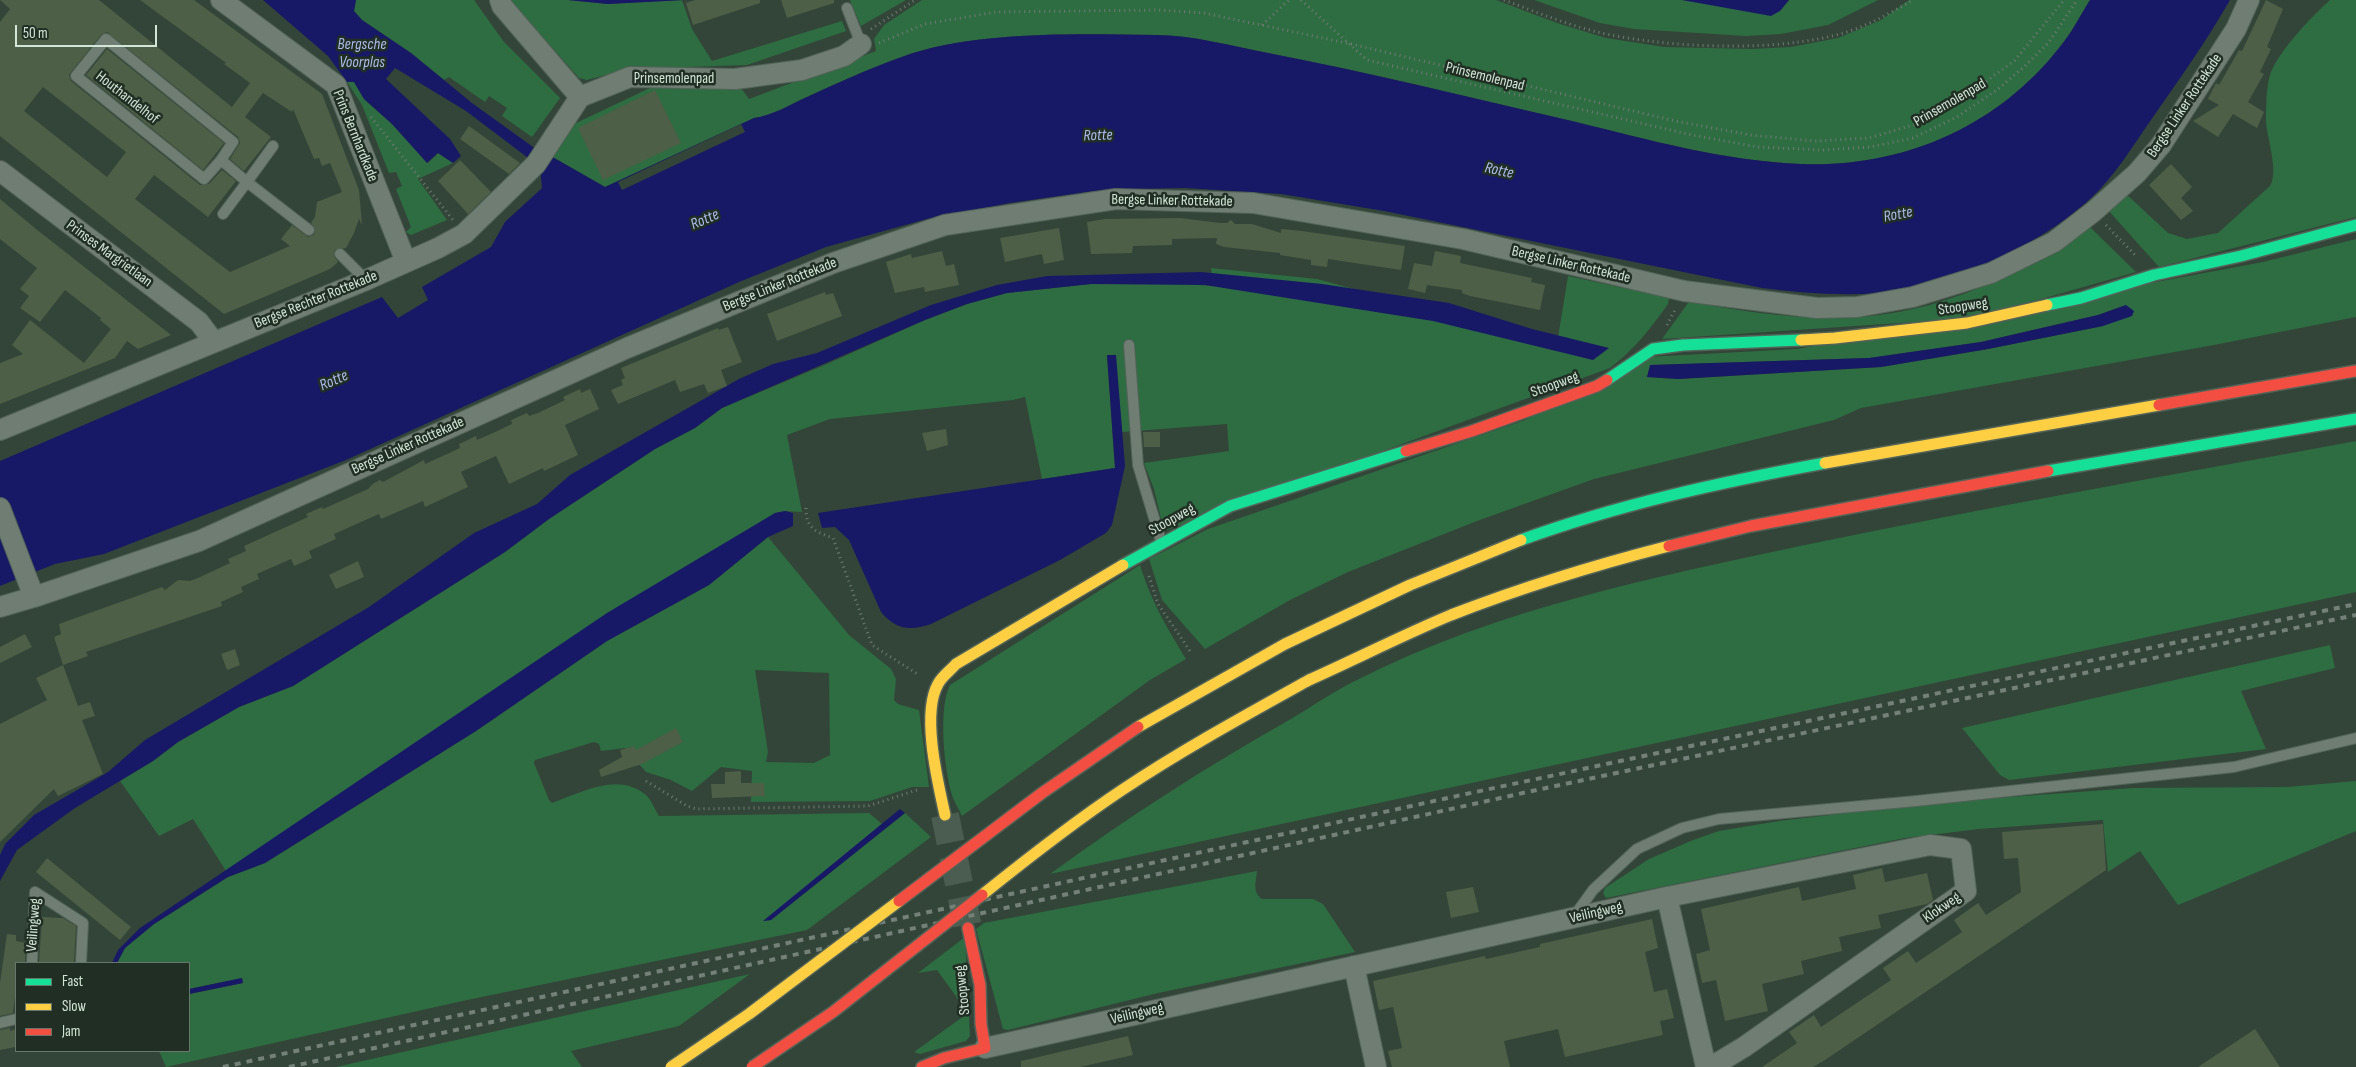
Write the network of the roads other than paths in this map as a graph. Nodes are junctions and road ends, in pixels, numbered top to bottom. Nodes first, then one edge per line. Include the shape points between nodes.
1 (221, 0) edge
2 (500, 0) edge
3 (2249, 0) edge
4 (847, 8) dead end
5 (861, 44) joint
6 (580, 97) junction
7 (273, 146) dead end
8 (221, 160) junction
9 (0, 171) edge
10 (247, 182) junction
11 (223, 214) dead end
12 (2356, 225) edge
13 (309, 230) dead end
14 (340, 254) dead end
15 (406, 262) junction
16 (366, 280) junction
17 (214, 342) junction
18 (1129, 345) dead end
19 (2356, 371) edge
20 (2356, 419) edge
21 (0, 430) edge
22 (0, 508) edge
23 (1162, 542) junction
24 (30, 589) junction
25 (0, 606) edge
26 (2356, 738) edge
27 (945, 815) tunnel mouth
28 (1667, 897) junction
29 (1573, 918) junction
30 (968, 928) tunnel mouth
31 (32, 962) edge
32 (81, 962) edge
33 (1354, 966) junction
34 (15, 1019) edge
35 (0, 1023) edge
36 (985, 1048) junction
37 (671, 1067) edge
38 (752, 1067) edge
39 (922, 1067) edge
40 (1376, 1067) edge
41 (1706, 1067) edge
42 (1711, 1067) edge

1 - 15 street, Prins Bernhardkade via 336,85
2 - 6 street
3 - 24 street, Bergse Linker Rottekade via 2236,29 2161,145 2137,173 2093,212 2054,242 1991,273 1894,300 1857,307 1817,308 1684,291 1463,239 1253,203 1116,198 945,225 833,263 628,348 199,541
4 - 5 lane
5 - 6 street, Prinsemolenpad via 844,56 802,70 735,79 630,77
6 - 15 street, Bergse Rechter Rottekade via 540,158 464,234
7 - 10 lane
8 - 8 lane, Houthandelhof via 204,179 76,76 106,39 233,142
8 - 10 lane
9 - 17 street, Prinses Margrietlaan via 199,322
10 - 11 lane
10 - 13 lane
12 - 23 main road, Stoopweg via 2154,275 2081,298 1967,323 1835,338 1683,345 1653,350 1597,386 1472,431 1230,506
14 - 16 lane
15 - 16 street, Bergse Rechter Rottekade
16 - 17 street, Bergse Rechter Rottekade
17 - 21 street, Bergse Rechter Rottekade
18 - 23 lane via 1138,465
19 - 37 main road, bridge via 1732,480 1625,507 1548,531 1379,598 1284,644 1153,718 1042,793 749,1014
20 - 38 main road, bridge via 1751,526 1598,564 1466,609 1309,680 1174,756 1066,829 872,981
22 - 24 street
23 - 27 main road, Stoopweg via 956,664 936,686 931,716
24 - 25 street, Bergse Linker Rottekade
26 - 29 lane via 2234,767 1719,819 1682,828 1637,849 1593,890
28 - 29 street, Veilingweg
28 - 41 street
28 - 42 street, Klokweg via 1930,845 1961,849 1966,891
29 - 33 street, Veilingweg
30 - 36 main road, Stoopweg via 980,985
31 - 32 lane, Veilingweg via 35,892 83,923
33 - 36 street, Veilingweg
33 - 40 street
34 - 35 lane
36 - 39 main road, Veilingweg

